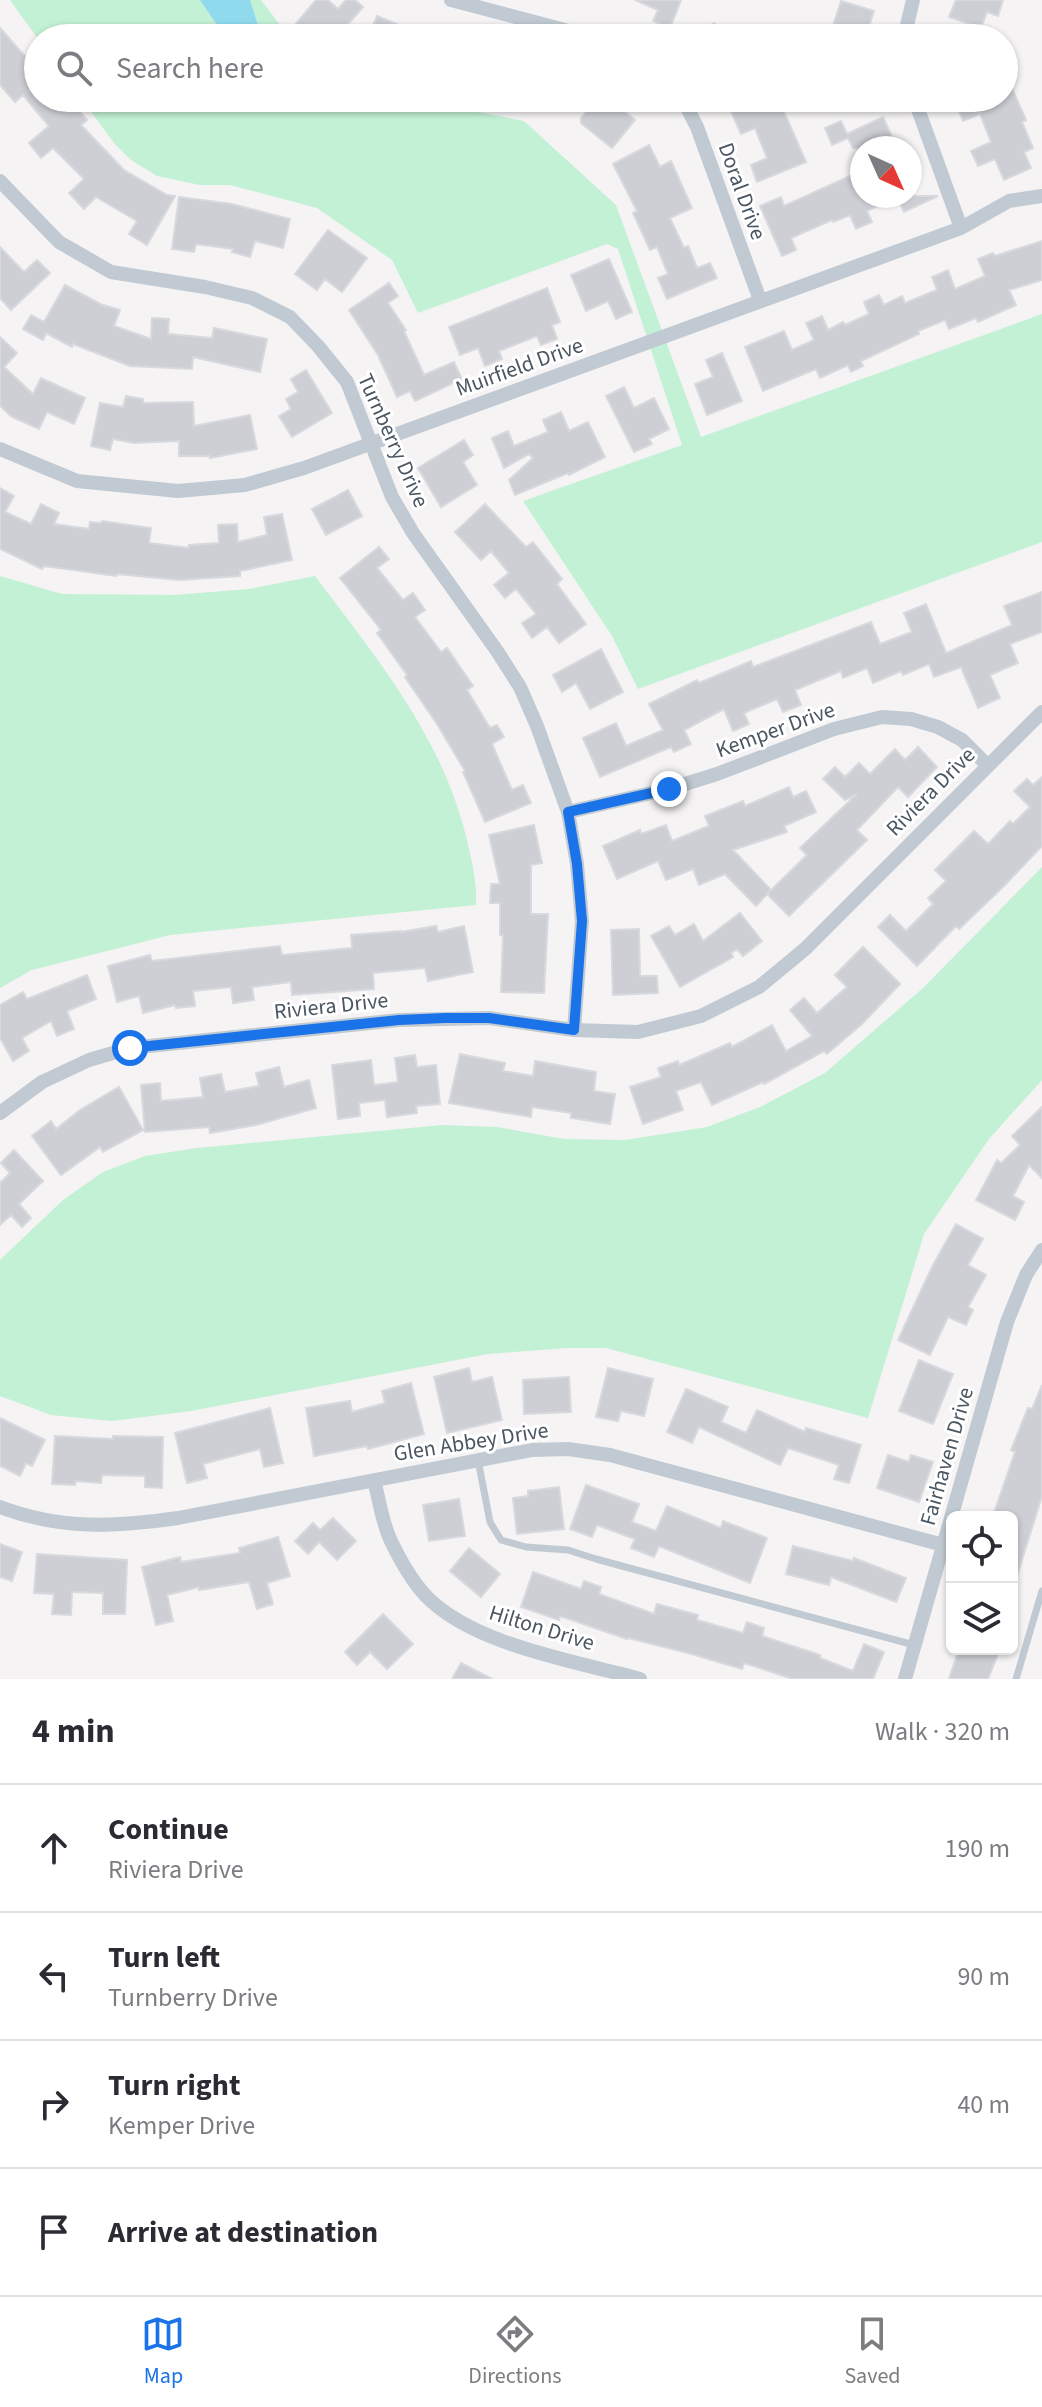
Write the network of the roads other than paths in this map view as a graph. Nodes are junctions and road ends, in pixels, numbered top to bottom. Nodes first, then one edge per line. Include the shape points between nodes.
1 (451, 0) edge
2 (913, 0) edge
3 (542, 24) edge
4 (907, 24) edge
5 (689, 112) edge
6 (919, 112) edge
7 (0, 181) edge
8 (1042, 196) edge
9 (961, 228) junction
10 (760, 300) junction
11 (371, 443) junction
12 (0, 449) edge
13 (1042, 712) edge
14 (987, 765) junction
15 (568, 812) junction
16 (574, 1030) junction
17 (0, 1113) edge
18 (1042, 1250) edge
19 (478, 1460) junction
20 (374, 1480) junction
21 (0, 1507) edge
22 (943, 1545) junction
23 (1042, 1591) edge
24 (914, 1645) junction
25 (640, 1679) edge
26 (905, 1679) edge
27 (1016, 1679) edge

1 - 3 street
2 - 4 street
5 - 10 street, Doral Drive
6 - 9 street
7 - 11 street, Turnberry Drive via 59,242 111,272 252,298 290,317 347,382
8 - 9 street, Muirfield Drive via 1009,201
9 - 10 street, Muirfield Drive
10 - 11 street, Muirfield Drive
11 - 12 street, Muirfield Drive via 245,485 178,491 77,481
11 - 15 street, Turnberry Drive via 413,533 520,687
13 - 14 street, Riviera Drive
14 - 15 street, Kemper Drive via 962,740 938,727 882,717 834,729 681,785
14 - 16 street, Riviera Drive via 805,949 759,987 701,1016 638,1032
15 - 16 street, Turnberry Drive via 582,921
16 - 17 street, Riviera Drive via 489,1018 429,1018 130,1048 42,1082
18 - 22 street, Fairhaven Drive via 1007,1322
19 - 20 street, Glen Abbey Drive
19 - 22 street, Glen Abbey Drive via 532,1450 610,1455
19 - 24 lane via 490,1522 501,1540 568,1550
20 - 21 street, Glen Abbey Drive via 122,1526 50,1521
20 - 25 street, Hilton Drive via 389,1536 407,1569 448,1614 502,1642
22 - 24 street, Fairhaven Drive
23 - 27 lane
24 - 26 street, Fairhaven Drive

